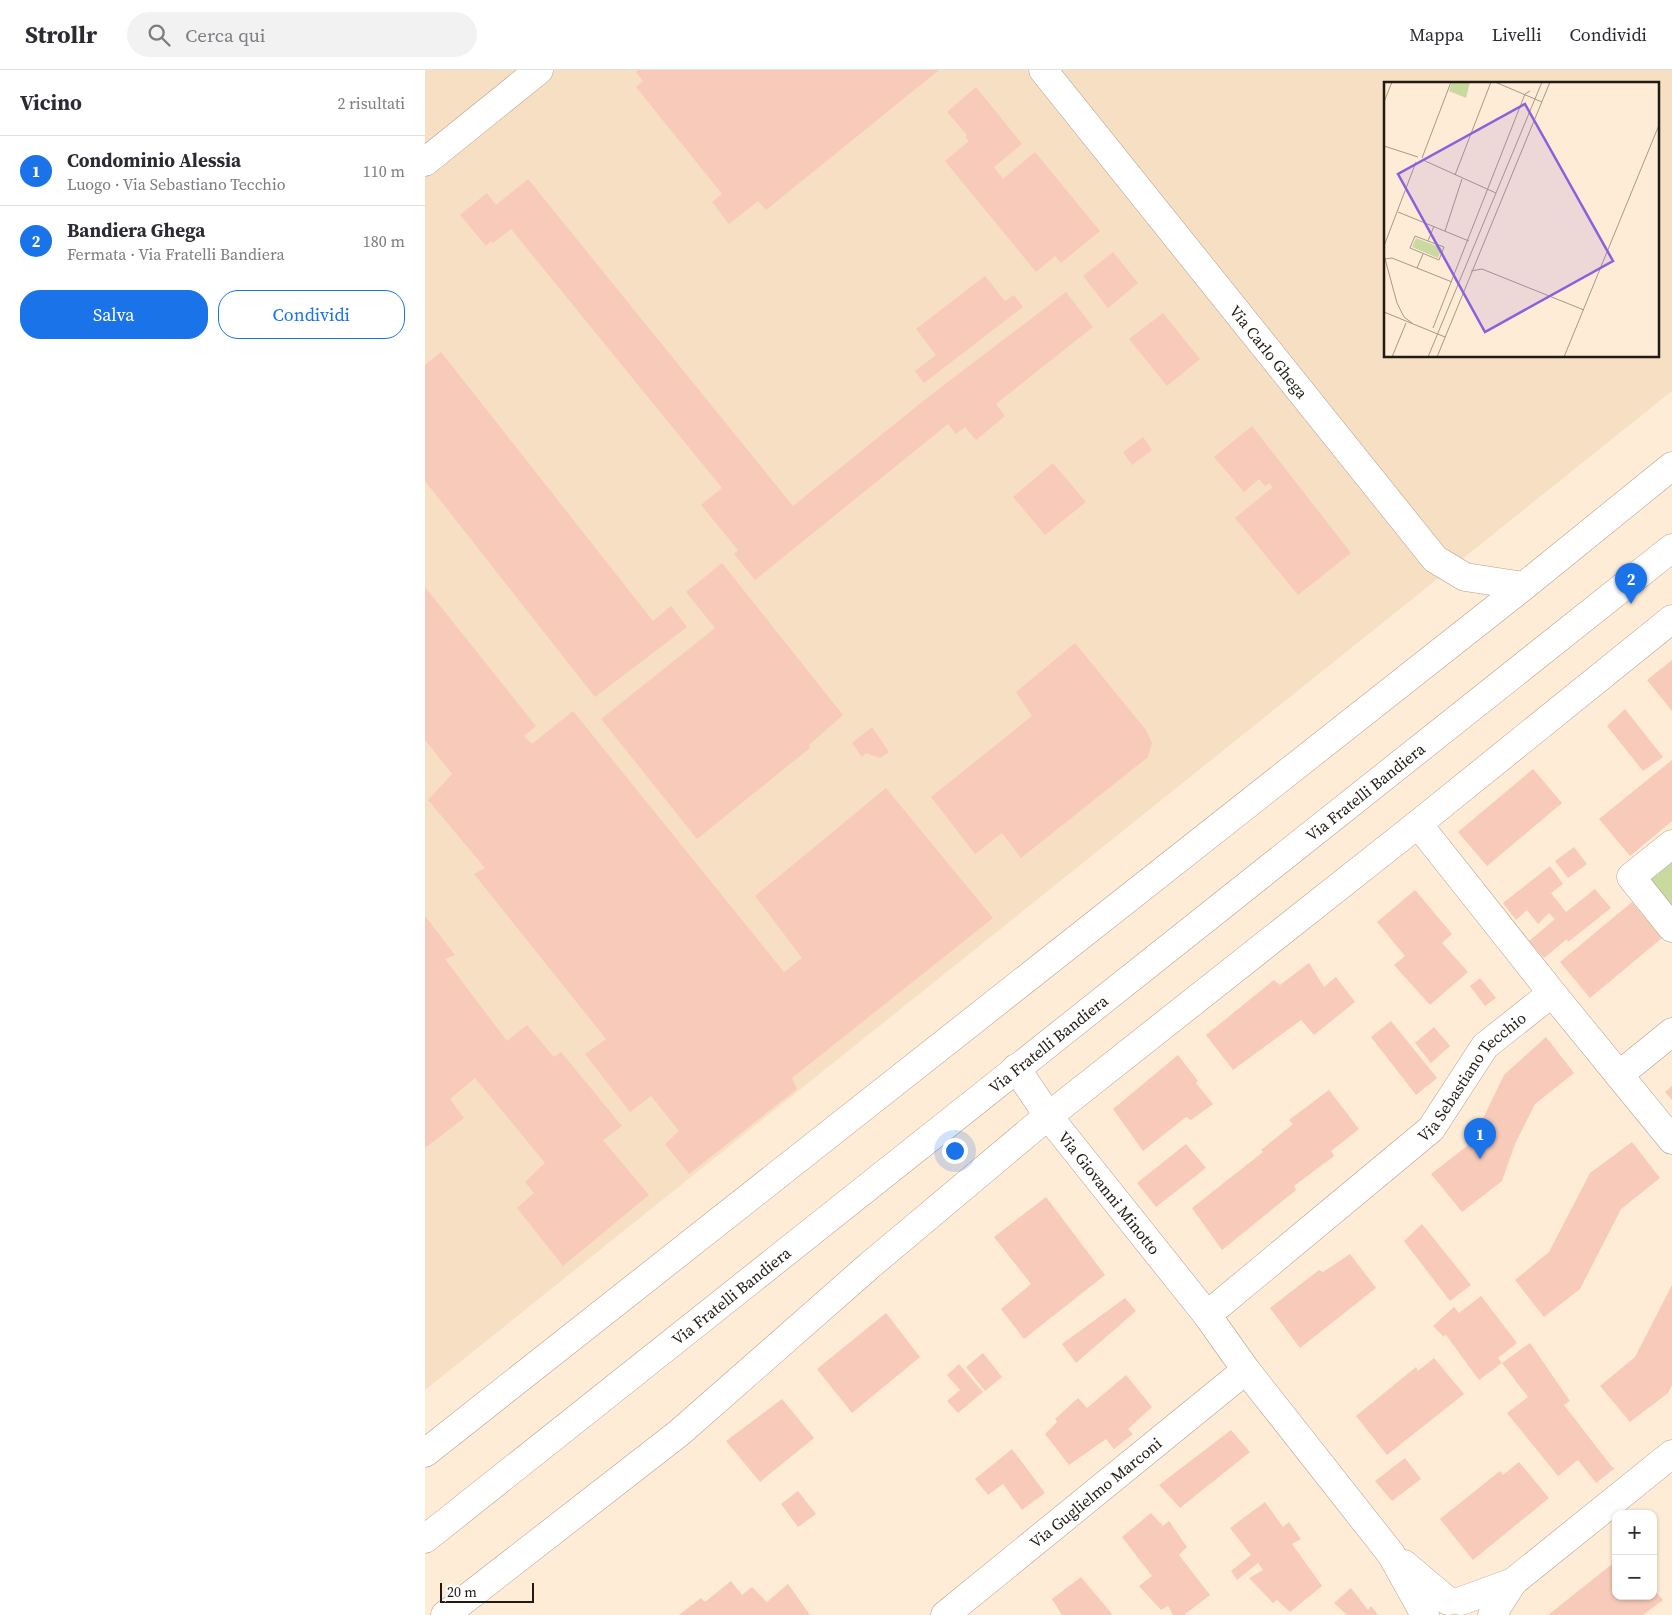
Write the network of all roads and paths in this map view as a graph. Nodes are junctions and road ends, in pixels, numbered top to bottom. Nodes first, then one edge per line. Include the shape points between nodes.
1 (539, 70) edge
2 (1043, 70) edge
3 (425, 162) edge
4 (1672, 466) edge
5 (1672, 548) edge
6 (1524, 586) junction
7 (1672, 619) edge
8 (1418, 824) junction
9 (1672, 844) edge
10 (1672, 928) edge
11 (1552, 993) junction
12 (1672, 1032) edge
13 (1016, 1068) junction
14 (1619, 1075) junction
15 (1049, 1117) junction
16 (1672, 1140) edge
17 (1207, 1315) junction
18 (1246, 1370) junction
19 (425, 1453) edge
20 (1672, 1454) edge
21 (425, 1539) edge
22 (1391, 1554) junction
23 (1513, 1582) junction
24 (1455, 1608) edge
25 (445, 1615) edge
26 (945, 1615) edge
27 (1425, 1615) edge
28 (1492, 1615) edge

1 - 3 street
2 - 6 street, Via Carlo Ghega via 1435,559 1465,577
4 - 6 street
5 - 13 street, Via Fratelli Bandiera
6 - 19 street
7 - 8 street
8 - 11 street
8 - 15 street
9 - 10 street via 1631,877
11 - 14 street
11 - 17 street, Via Sebastiano Tecchio via 1485,1046 1431,1129
12 - 14 street
13 - 15 street, Via Giovanni Minotto
13 - 21 street, Via Fratelli Bandiera
14 - 16 street
15 - 17 street, Via Giovanni Minotto
15 - 25 street via 869,1266 679,1433
17 - 18 street, Via Giovanni Minotto
18 - 22 street, Via Giovanni Minotto
18 - 26 street, Via Guglielmo Marconi
20 - 23 street
22 - 24 street
22 - 27 street
23 - 24 street
23 - 28 street

